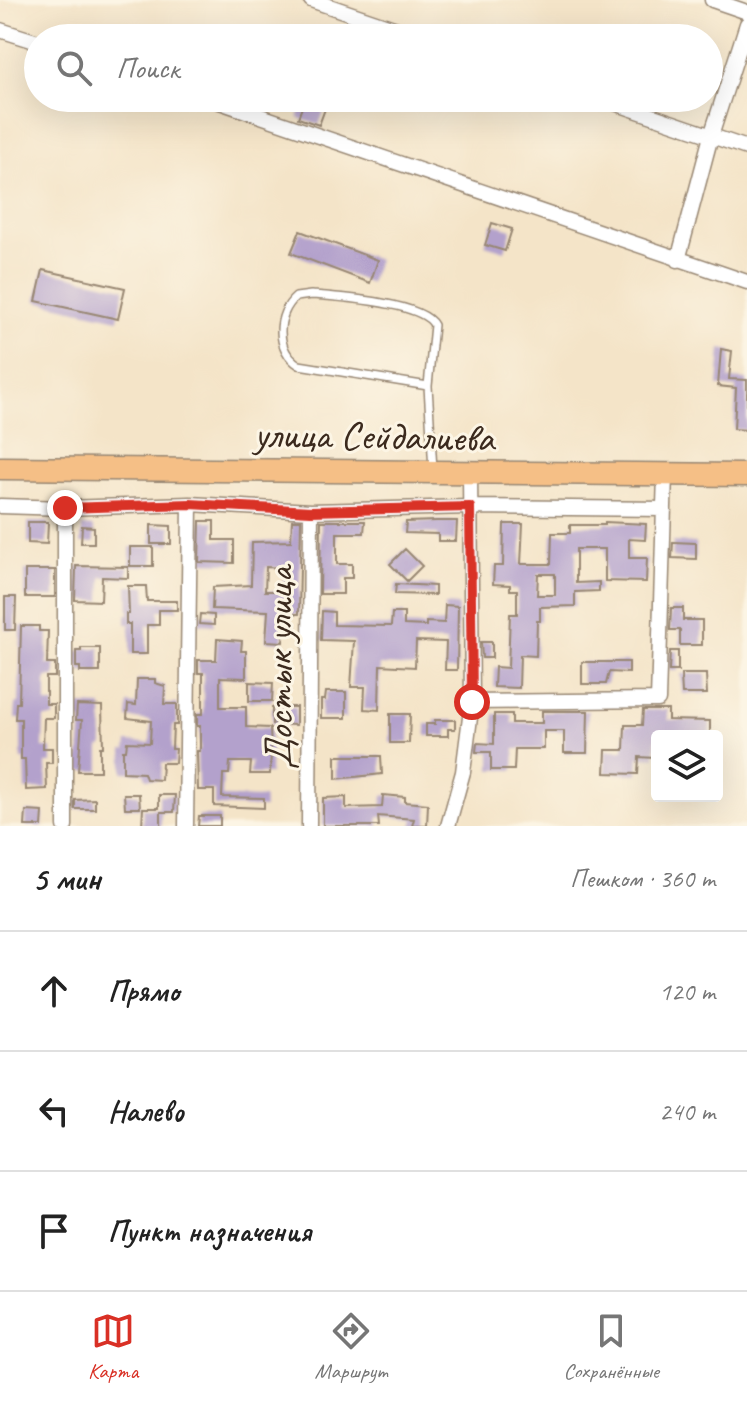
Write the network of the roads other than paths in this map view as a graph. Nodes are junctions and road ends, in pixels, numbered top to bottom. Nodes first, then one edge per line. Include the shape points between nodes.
1 (311, 0) edge
2 (712, 0) edge
3 (747, 12) edge
4 (382, 24) edge
5 (747, 24) edge
6 (0, 30) edge
7 (24, 38) edge
8 (723, 99) edge
9 (249, 112) edge
10 (641, 112) edge
11 (719, 112) edge
12 (711, 136) junction
13 (747, 148) edge
14 (678, 260) junction
15 (747, 282) edge
16 (428, 386) junction
17 (0, 468) edge
18 (433, 472) junction
19 (470, 472) junction
20 (665, 474) junction
21 (747, 475) edge
22 (190, 504) junction
23 (0, 506) edge
24 (470, 507) junction
25 (65, 508) junction
26 (664, 509) junction
27 (311, 511) junction
28 (472, 702) junction
29 (65, 826) edge
30 (186, 826) edge
31 (309, 826) edge
32 (448, 826) edge

1 - 4 street
2 - 3 street
5 - 8 street
6 - 7 street
9 - 14 street
10 - 12 street
11 - 12 street
12 - 13 street
12 - 14 street
14 - 15 street
16 - 16 lane via 434,325 423,314 311,295 296,297 283,313 284,352 299,365
16 - 18 lane
17 - 18 main road, улица Сейдалиева
18 - 19 main road, улица Сейдалиева
19 - 20 main road, улица Сейдалиева
19 - 24 street
20 - 21 main road, улица Сейдалиева
20 - 26 street
22 - 25 street
22 - 27 street
22 - 30 street
23 - 25 street
24 - 26 street
24 - 27 street
24 - 28 street
25 - 29 street
26 - 28 street via 658,700
27 - 31 street, Достык улица
28 - 32 street via 463,772

